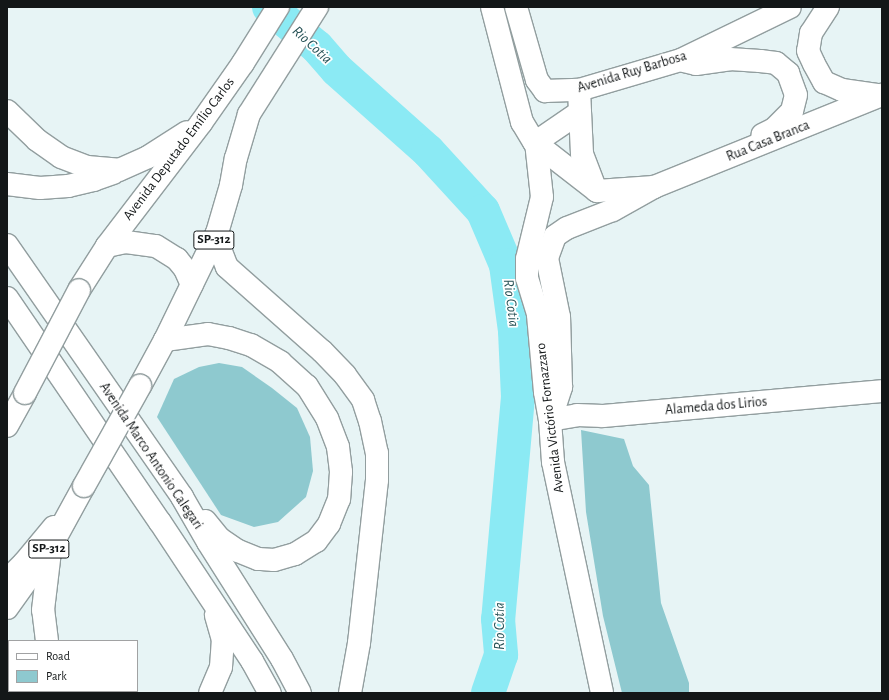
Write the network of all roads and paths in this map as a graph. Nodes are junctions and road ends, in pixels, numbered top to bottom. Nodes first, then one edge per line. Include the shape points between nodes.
1 (278, 7) edge
2 (317, 7) edge
3 (492, 7) edge
4 (516, 7) edge
5 (790, 7) edge
6 (828, 7) edge
7 (681, 60) junction
8 (579, 90) junction
9 (882, 95) edge
10 (7, 111) edge
11 (580, 112) junction
12 (201, 123) junction
13 (535, 142) junction
14 (719, 161) junction
15 (119, 170) junction
16 (7, 184) edge
17 (654, 187) junction
18 (597, 191) junction
19 (217, 233) junction
20 (7, 245) edge
21 (107, 246) junction
22 (192, 285) junction
23 (7, 298) edge
24 (165, 340) junction
25 (882, 391) edge
26 (550, 420) junction
27 (7, 426) edge
28 (80, 493) junction
29 (182, 497) junction
30 (50, 548) junction
31 (7, 580) edge
32 (214, 604) junction
33 (7, 608) edge
34 (47, 640) edge
35 (7, 692) edge
36 (12, 693) edge
37 (210, 693) edge
38 (270, 693) edge
39 (300, 693) edge
40 (350, 693) edge
41 (602, 693) edge

1 - 12 main road, Avenida Deputado Emílio Carlos
2 - 19 main road, SP-312 via 249,114
3 - 13 main road, Avenida Victório Fornazzaro via 522,122
4 - 8 main road, Avenida Ruy Barbosa via 538,80 545,90
5 - 7 main road, Avenida Ruy Barbosa
6 - 9 main road via 811,33 808,51 824,82 842,90
7 - 8 main road, Avenida Ruy Barbosa
7 - 14 main road via 696,64 730,59 760,61 776,63 788,73 796,95 792,111 774,129 730,149
8 - 11 main road
9 - 14 main road, Rua Casa Branca
10 - 15 main road via 37,140 61,157 87,167
11 - 13 main road
11 - 18 main road via 582,154
12 - 15 main road via 148,157
12 - 21 main road, Avenida Deputado Emílio Carlos
13 - 18 main road
13 - 26 main road, Avenida Victório Fornazzaro via 542,197 527,259 527,278 538,315
14 - 17 main road, Rua Casa Branca
15 - 16 main road via 68,186 40,188
17 - 18 main road
17 - 26 main road via 613,210 566,228 555,236 547,258 559,317 561,388
19 - 22 main road, SP-312
19 - 40 main road via 227,267 345,374 363,400 370,421 377,453 377,480 359,643
20 - 29 main road, Avenida Marco Antonio Calegari
21 - 22 main road via 126,242 156,246 177,259 186,269
21 - 27 main road, Avenida Deputado Emílio Carlos, bridge via 79,290
22 - 24 main road, SP-312
23 - 32 main road, Avenida Marco Antonio Calegari
24 - 28 main road, SP-312, bridge
24 - 29 main road via 208,334 229,338 251,345 280,362 307,386 327,418 338,447 341,472 339,499 330,524 316,541 296,554 274,560 258,560 219,538
25 - 26 main road, Alameda dos Lirios via 602,416 577,415
26 - 41 main road, Avenida Victório Fornazzaro via 553,462
28 - 30 main road, SP-312
28 - 31 main road via 24,563
29 - 39 main road, Avenida Marco Antonio Calegari via 282,659
30 - 33 main road, SP-312
30 - 34 main road via 43,610
32 - 37 main road via 223,640 221,667
32 - 38 main road, Avenida Marco Antonio Calegari via 252,660
35 - 36 main road

